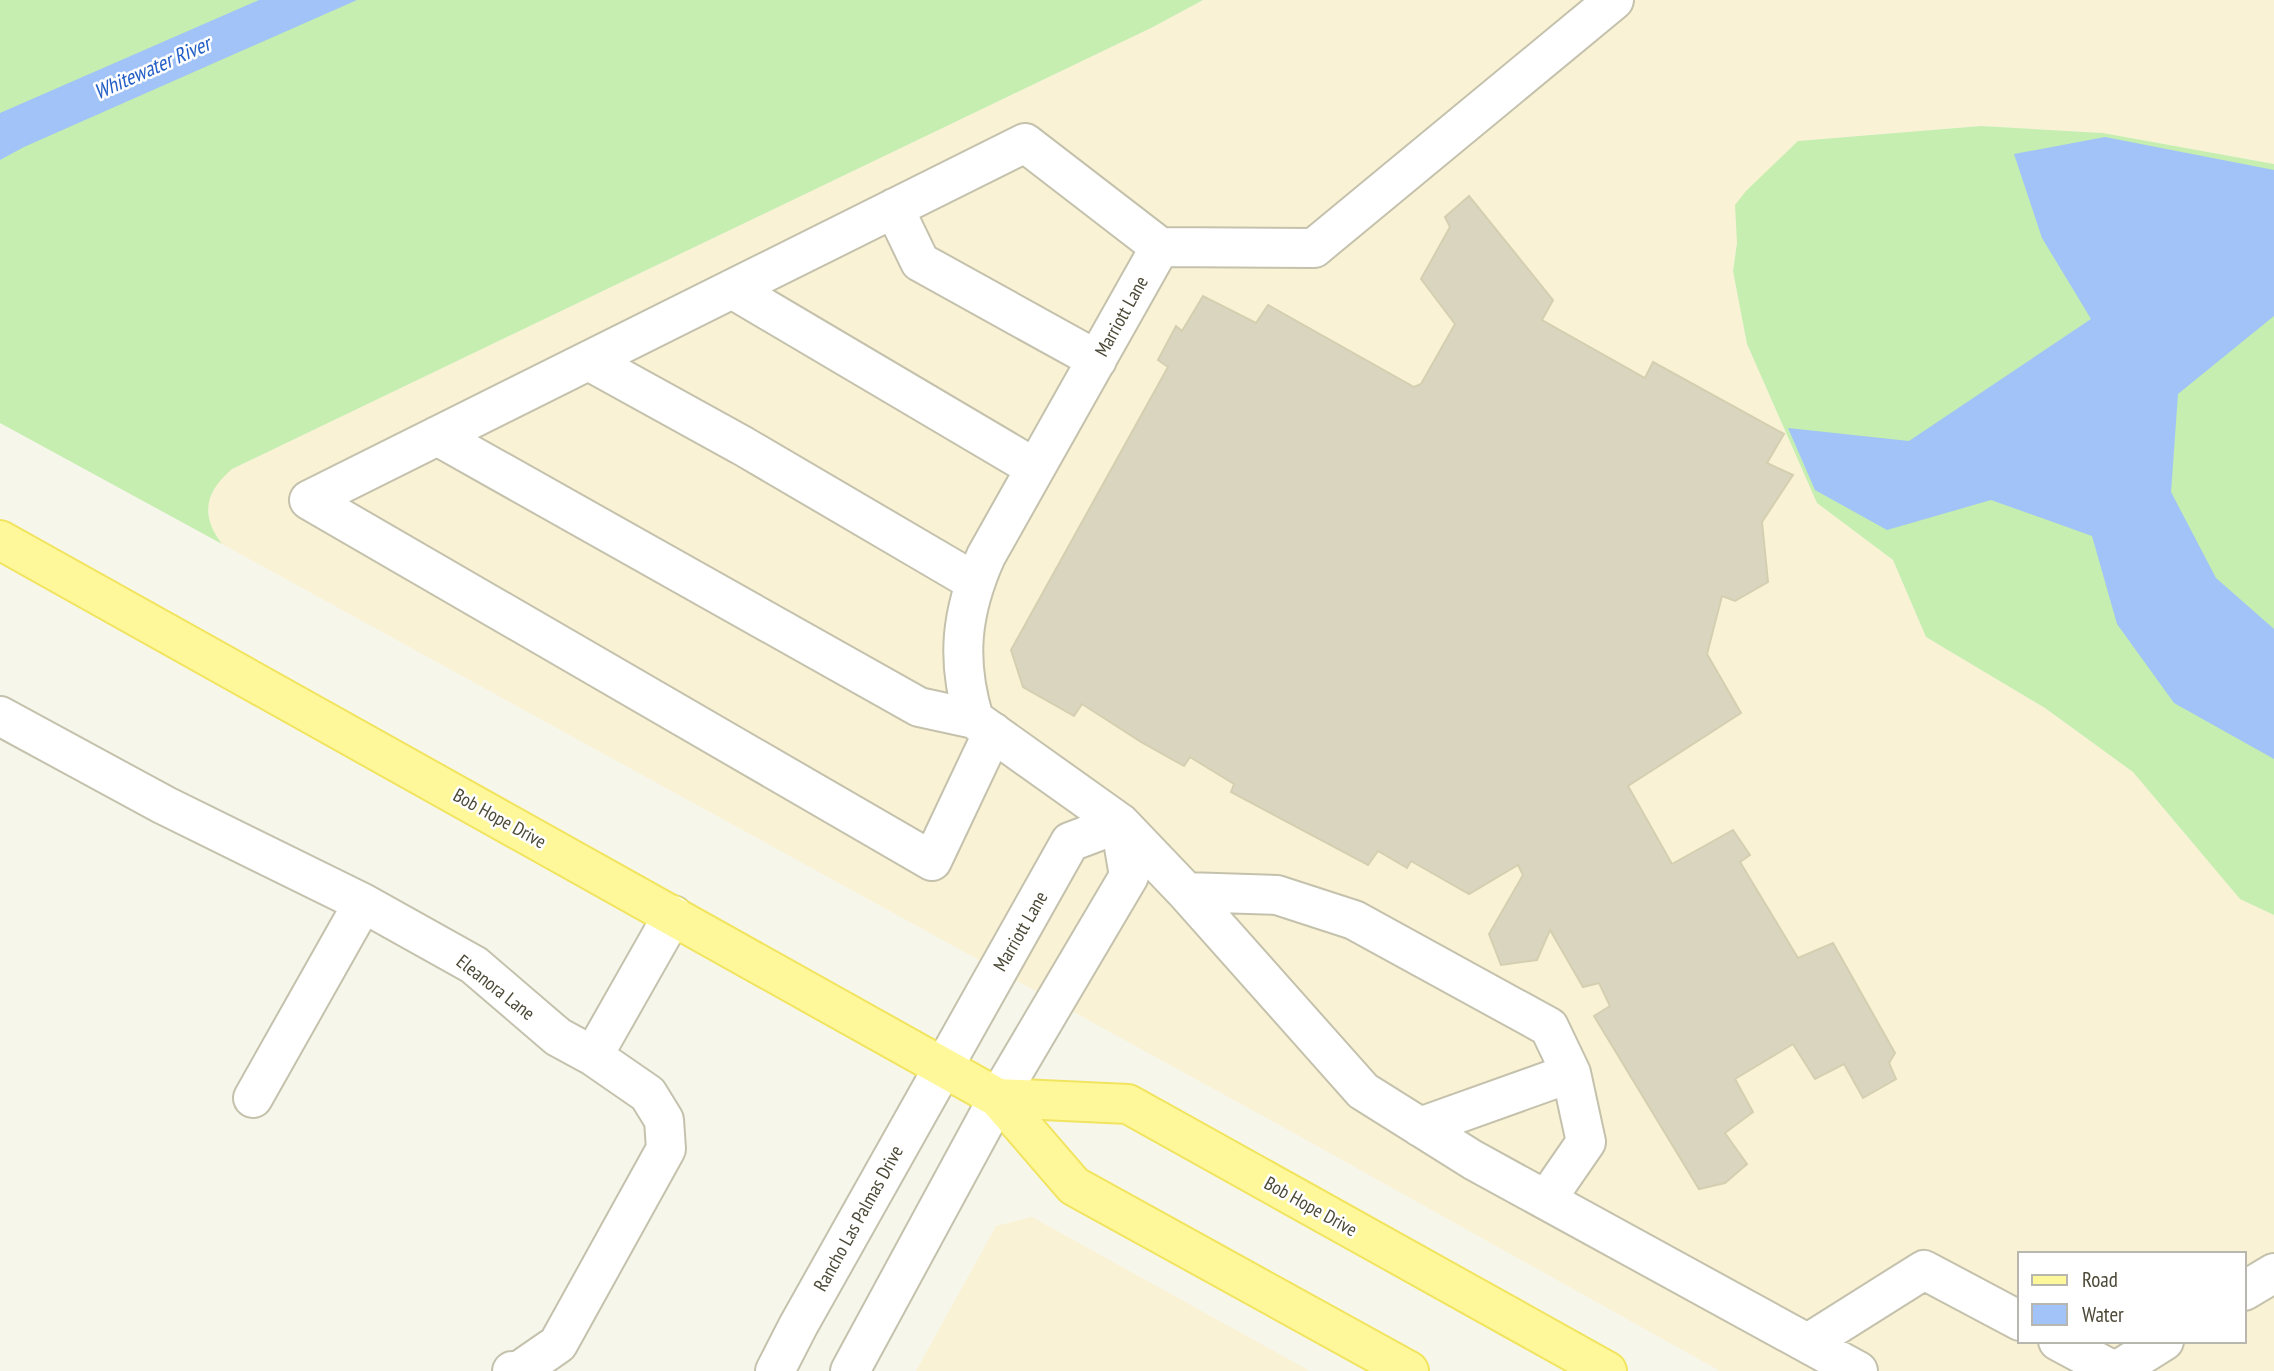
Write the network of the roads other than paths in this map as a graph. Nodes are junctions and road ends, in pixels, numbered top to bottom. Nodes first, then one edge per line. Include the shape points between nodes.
1 (1614, 0) edge
2 (894, 208) junction
3 (1160, 247) junction
4 (732, 289) junction
5 (1097, 360) junction
6 (589, 361) junction
7 (437, 436) junction
8 (1035, 468) junction
9 (0, 540) edge
10 (975, 582) junction
11 (0, 716) edge
12 (983, 726) junction
13 (1120, 823) junction
14 (1186, 892) junction
15 (363, 903) junction
16 (673, 915) junction
17 (593, 1056) junction
18 (943, 1067) junction
19 (1570, 1073) junction
20 (253, 1098) dead end
21 (999, 1098) junction
22 (1420, 1127) junction
23 (1546, 1200) junction
24 (2274, 1273) edge
25 (2246, 1290) edge
26 (2018, 1320) edge
27 (1808, 1343) junction
28 (2062, 1343) edge
29 (2161, 1343) edge
30 (512, 1371) edge
31 (775, 1371) edge
32 (850, 1371) edge
33 (1409, 1371) edge
34 (1607, 1371) edge
35 (1858, 1371) edge
36 (2115, 1371) edge

1 - 3 street via 1314,248
2 - 3 street via 1026,143
2 - 4 street
2 - 5 street via 920,262
3 - 5 street, Marriott Lane
4 - 6 street
4 - 8 street
5 - 8 street, Marriott Lane
6 - 7 street
6 - 10 street
7 - 12 street via 919,707
7 - 12 street via 309,500 932,861
8 - 10 street, Marriott Lane
9 - 16 main road, Bob Hope Drive
10 - 12 street, Marriott Lane via 963,634 963,673
11 - 15 street, Eleanora Lane via 164,805
12 - 13 street
13 - 14 street
13 - 18 street, Marriott Lane via 1070,842
13 - 21 street via 1129,876
14 - 19 street via 1277,895 1354,920 1549,1027
14 - 22 street via 1363,1091
15 - 17 street, Eleanora Lane via 474,965 558,1037
15 - 20 street
16 - 17 street
16 - 18 main road, Bob Hope Drive
17 - 30 street, Eleanora Lane via 648,1094 664,1120 666,1149 558,1344 519,1371
18 - 21 main road, Bob Hope Drive
18 - 31 street, Rancho Las Palmas Drive
19 - 22 street
19 - 23 street via 1586,1142
21 - 32 street
21 - 33 main road, Bob Hope Drive via 1074,1186
21 - 34 main road, Bob Hope Drive via 1128,1104
22 - 23 street
23 - 27 street
24 - 25 street
26 - 27 street via 1924,1270
27 - 35 street
28 - 36 street
29 - 36 street

